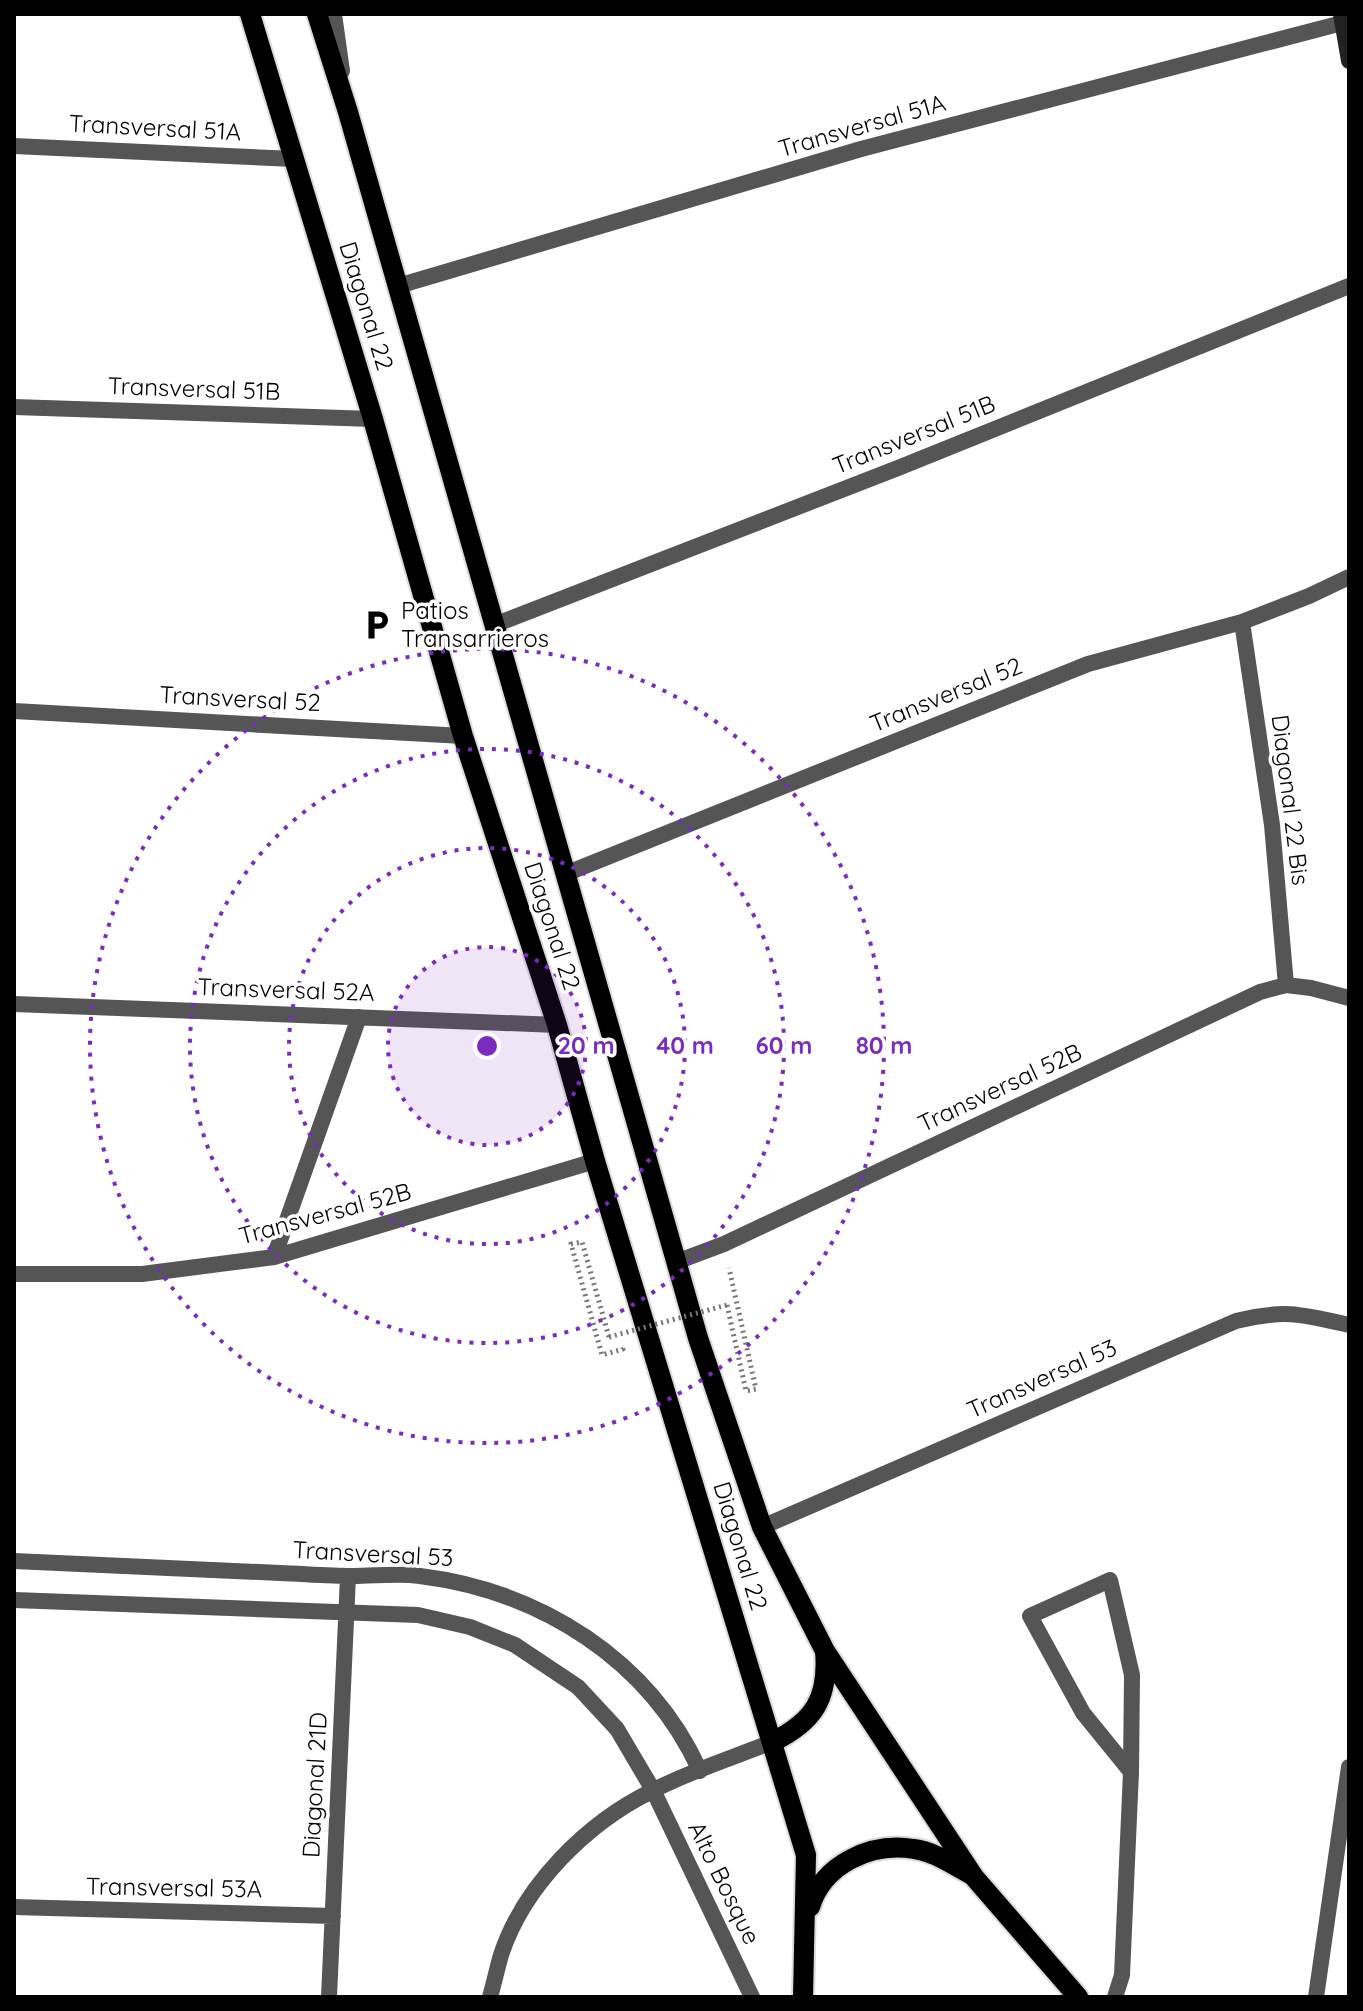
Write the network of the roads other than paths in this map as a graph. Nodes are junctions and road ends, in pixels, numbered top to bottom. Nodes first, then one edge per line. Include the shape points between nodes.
1 (250, 14) edge
2 (317, 14) edge
3 (334, 14) edge
4 (1342, 18) edge
5 (1349, 61) edge
6 (348, 112) junction
7 (14, 146) edge
8 (294, 159) junction
9 (398, 286) junction
10 (1349, 286) edge
11 (14, 407) edge
12 (373, 419) junction
13 (1349, 577) edge
14 (1242, 622) junction
15 (494, 625) junction
16 (14, 711) edge
17 (463, 736) junction
18 (565, 874) junction
19 (1286, 985) junction
20 (1349, 998) edge
21 (14, 1004) edge
22 (359, 1017) junction
23 (557, 1025) junction
24 (595, 1161) junction
25 (274, 1257) junction
26 (676, 1262) junction
27 (14, 1274) edge
28 (1349, 1325) edge
29 (762, 1527) junction
30 (14, 1561) edge
31 (348, 1576) junction
32 (14, 1600) edge
33 (347, 1612) junction
34 (825, 1651) junction
35 (772, 1742) junction
36 (1349, 1767) edge
37 (700, 1771) junction
38 (1131, 1772) junction
39 (653, 1790) junction
40 (974, 1877) junction
41 (14, 1907) edge
42 (333, 1916) junction
43 (804, 1926) junction
44 (329, 1997) edge
45 (490, 1997) edge
46 (752, 1997) edge
47 (803, 1997) edge
48 (1078, 1997) edge
49 (1115, 1997) edge
50 (1316, 1997) edge

1 - 8 main road, Diagonal 22
2 - 6 main road, Diagonal 22
3 - 6 street
4 - 5 street
4 - 9 street, Transversal 51A via 861,149
6 - 9 main road, Diagonal 22
7 - 8 street, Transversal 51A
8 - 12 main road, Diagonal 22
9 - 15 main road, Diagonal 22
10 - 15 street, Transversal 51B
11 - 12 street, Transversal 51B
12 - 17 main road, Diagonal 22
13 - 14 street, Transversal 52
14 - 18 street, Transversal 52 via 1088,664
14 - 19 street, Diagonal 22 Bis via 1272,825
15 - 18 main road, Diagonal 22
16 - 17 street, Transversal 52
17 - 23 main road, Diagonal 22
18 - 26 main road, Diagonal 22
19 - 20 street
19 - 26 street, Transversal 52B via 1260,992
21 - 22 street, Transversal 52A
22 - 23 street, Transversal 52A
22 - 25 street
23 - 24 main road, Diagonal 22
24 - 25 street, Transversal 52B
24 - 35 main road, Diagonal 22
25 - 27 street, Transversal 52B via 142,1274
26 - 29 main road, Diagonal 22
28 - 29 street, Transversal 53 via 1300,1313 1271,1312 1236,1321
29 - 34 main road, Diagonal 22
30 - 31 street, Transversal 53
31 - 33 street, Diagonal 21D
31 - 37 street, Transversal 53 via 417,1576 472,1585 562,1621 614,1657 650,1692 672,1719
32 - 33 street
33 - 39 street via 418,1615 515,1645 578,1687 617,1729
33 - 42 street, Diagonal 21D
34 - 35 main road via 822,1696 810,1717
34 - 40 main road, Diagonal 22
35 - 37 street
35 - 43 main road, Diagonal 22 via 806,1855
36 - 50 street
37 - 39 street
38 - 38 street via 1132,1675 1110,1580 1030,1616 1083,1713
38 - 49 street via 1122,1975
39 - 45 street via 580,1839 548,1874 502,1953
39 - 46 street, Alto Bosque
40 - 43 main road via 917,1849 886,1847 856,1855 831,1872 813,1897
40 - 48 main road
41 - 42 street, Transversal 53A
42 - 44 street, Diagonal 21D
43 - 47 main road, Diagonal 22

